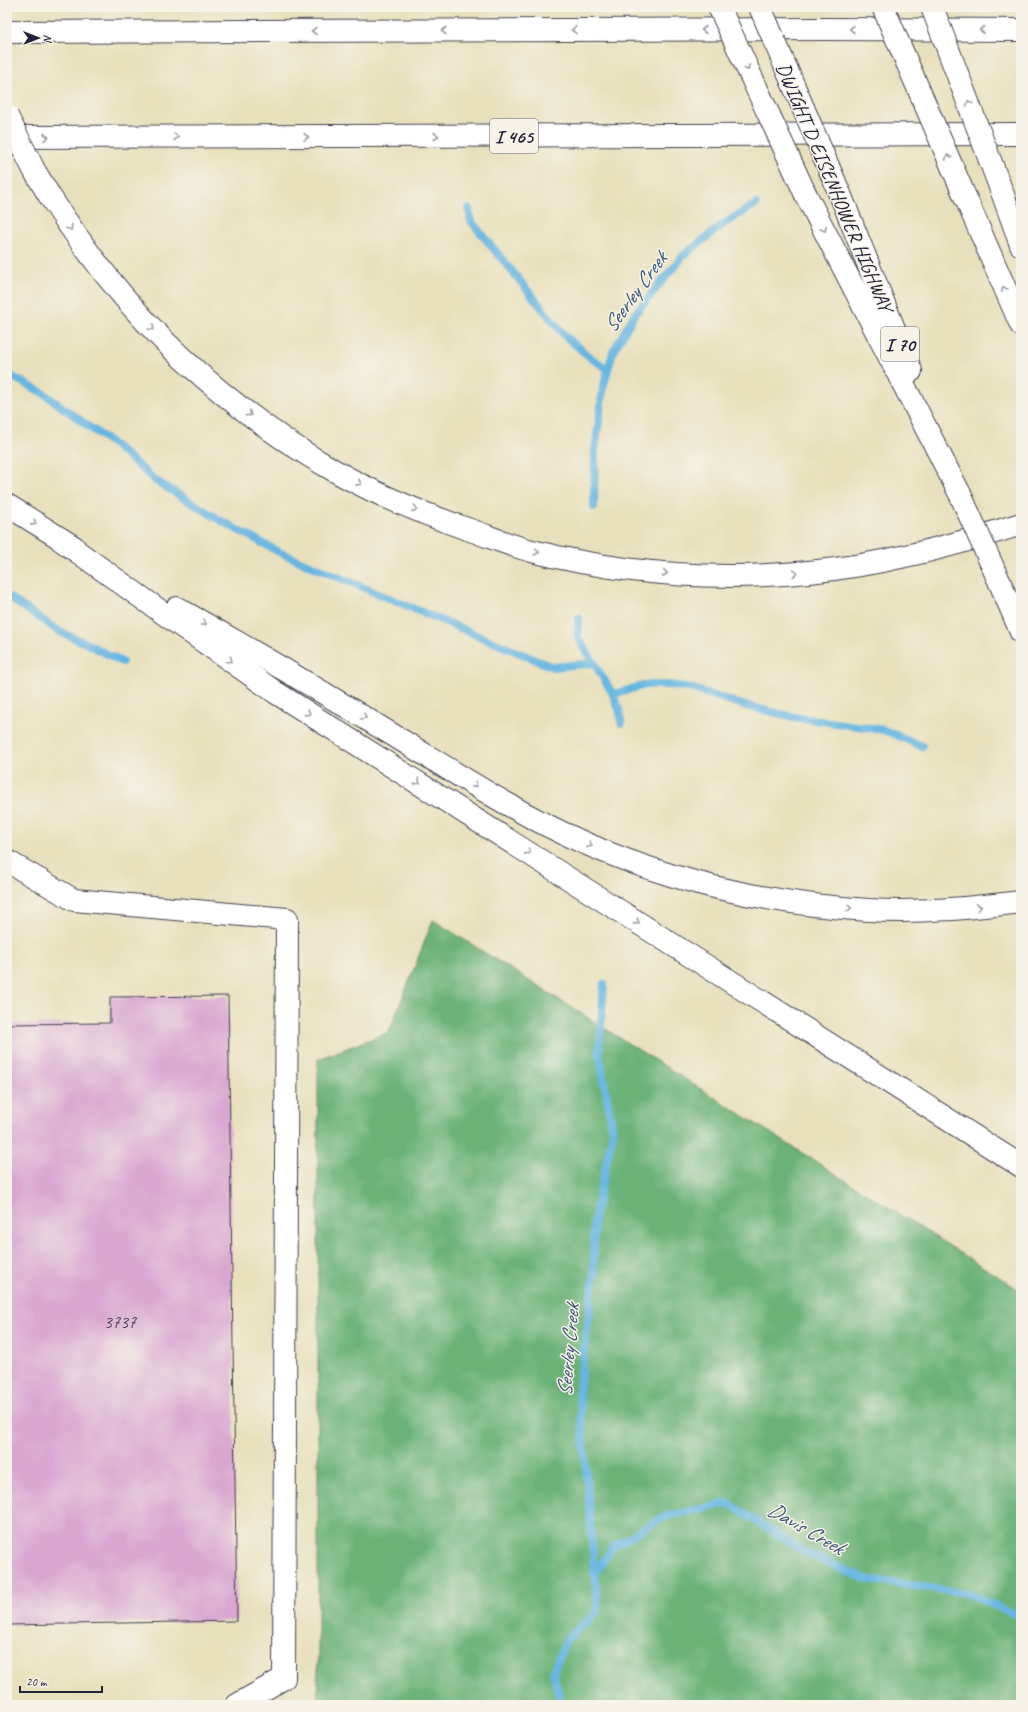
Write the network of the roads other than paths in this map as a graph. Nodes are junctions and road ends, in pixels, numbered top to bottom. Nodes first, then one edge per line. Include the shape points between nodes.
1 (719, 7) edge
2 (760, 7) edge
3 (883, 7) edge
4 (932, 7) edge
5 (1021, 30) edge
6 (7, 32) edge
7 (7, 116) edge
8 (1021, 134) edge
9 (7, 137) edge
10 (1021, 245) edge
11 (1021, 325) edge
12 (960, 494) junction
13 (7, 505) edge
14 (1021, 524) edge
15 (61, 540) junction
16 (1021, 632) edge
17 (7, 861) edge
18 (1021, 902) edge
19 (1021, 1166) edge
20 (237, 1705) edge

1 -> 12 main road, bridge via 806,194
2 - 12 main road, DWIGHT D EISENHOWER HIGHWAY / I 70, bridge via 840,194
11 -> 3 main road, bridge
10 -> 4 main road, bridge
5 -> 6 main road
7 -> 14 main road, bridge via 34,170 75,236 137,313 181,358 233,402 279,436 336,472 440,520 537,552 602,565 709,575 760,575 861,565 911,556
9 -> 8 main road, I 465
12 - 16 main road, DWIGHT D EISENHOWER HIGHWAY / I 70, bridge
13 -> 15 main road
15 -> 18 main road via 288,671 535,820 627,860 723,889 810,904 871,910 922,910
15 -> 19 main road via 275,692
17 - 20 main road via 74,900 287,919 284,1678

